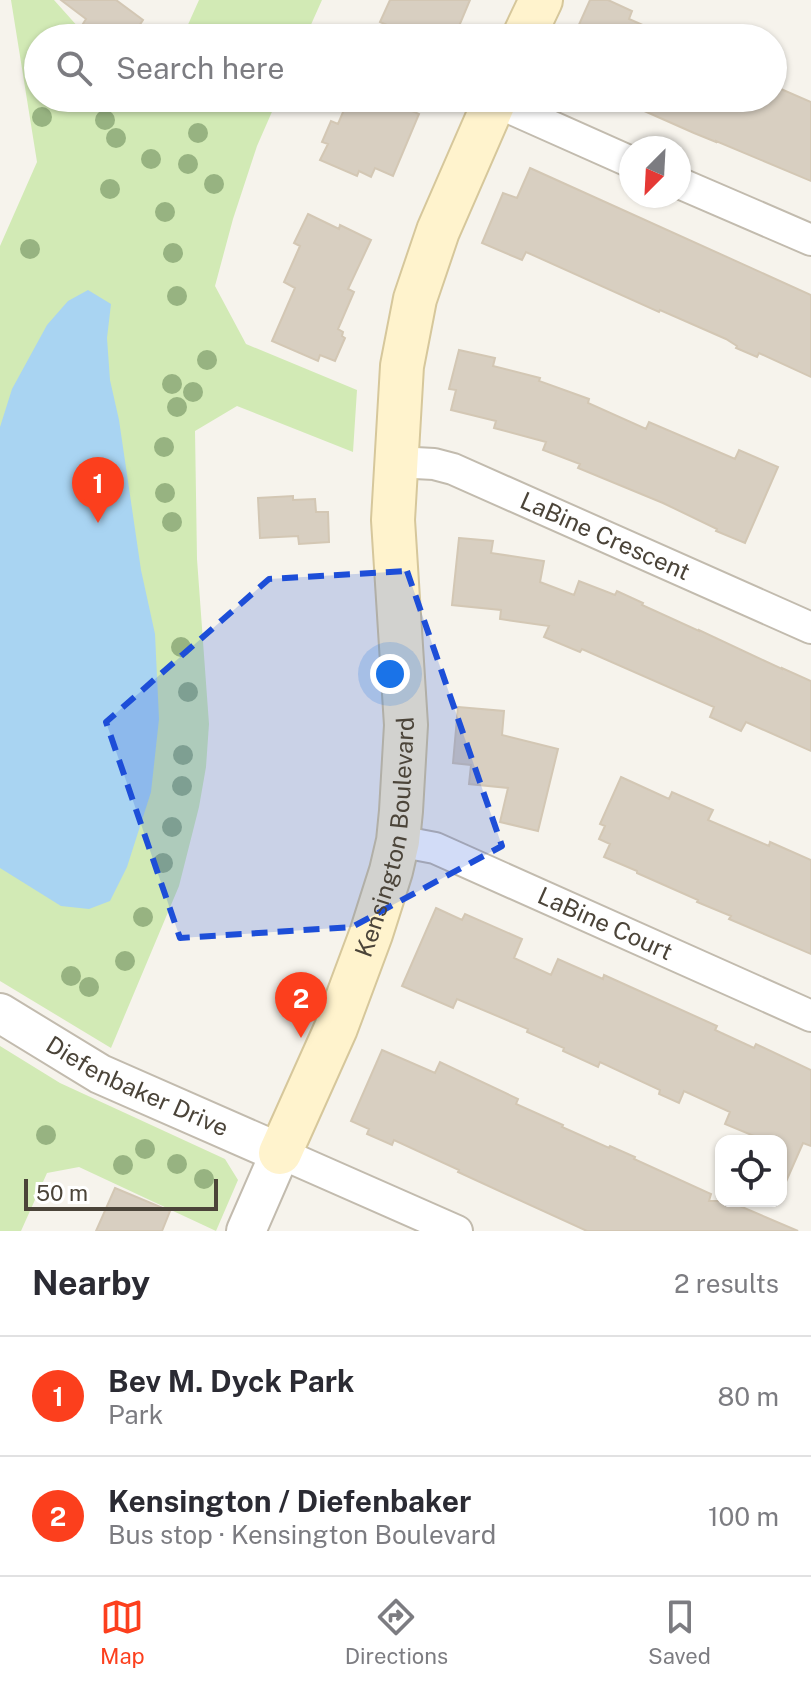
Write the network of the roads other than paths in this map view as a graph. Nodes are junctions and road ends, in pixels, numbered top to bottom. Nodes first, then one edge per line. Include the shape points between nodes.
1 (541, 0) edge
2 (530, 24) edge
3 (490, 112) edge
4 (521, 112) edge
5 (619, 157) edge
6 (691, 188) edge
7 (811, 240) edge
8 (396, 462) junction
9 (811, 628) edge
10 (398, 841) junction
11 (0, 1013) edge
12 (811, 1016) edge
13 (280, 1153) junction
14 (246, 1231) edge
15 (457, 1231) edge

1 - 2 main road
3 - 8 main road, Kensington Boulevard via 415,299 402,366
4 - 5 street
6 - 7 street
8 - 9 street, LaBine Crescent via 453,469
8 - 10 main road, Kensington Boulevard via 393,520 406,725
10 - 12 street, LaBine Court via 435,848
10 - 13 main road, Kensington Boulevard via 336,1028
11 - 13 street, Diefenbaker Drive via 100,1074
13 - 14 street, Kensington Boulevard
13 - 15 street

